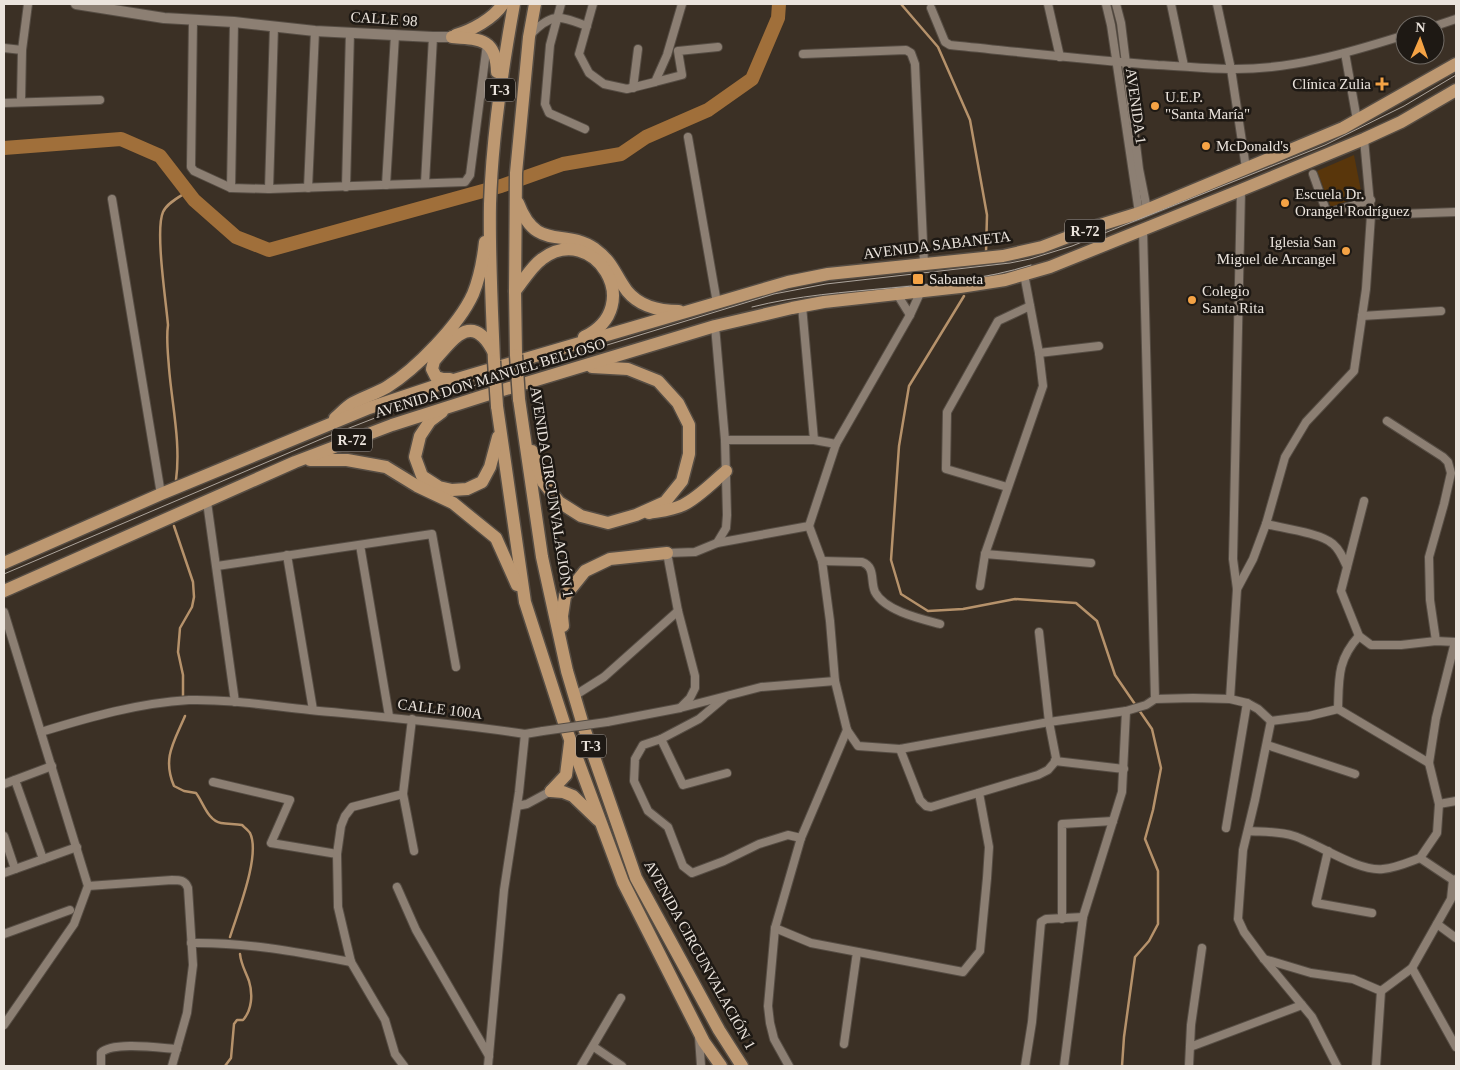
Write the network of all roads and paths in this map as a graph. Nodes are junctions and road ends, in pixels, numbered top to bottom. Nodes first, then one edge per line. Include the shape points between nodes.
1 (28, 4) edge
2 (76, 4) edge
3 (503, 4) edge
4 (514, 4) edge
5 (535, 4) edge
6 (561, 4) edge
7 (594, 4) edge
8 (682, 4) edge
9 (1048, 4) edge
10 (1106, 4) edge
11 (1116, 4) edge
12 (1171, 4) edge
13 (1217, 4) edge
14 (930, 5) edge
15 (557, 18) junction
16 (193, 19) junction
17 (234, 22) junction
18 (274, 26) junction
19 (587, 26) junction
20 (315, 31) junction
21 (350, 32) junction
22 (395, 35) junction
23 (433, 37) junction
24 (452, 37) junction
25 (529, 37) junction
26 (1395, 38) edge
27 (487, 44) junction
28 (718, 46) dead end
29 (4, 48) edge
30 (638, 49) dead end
31 (22, 50) junction
32 (669, 50) junction
33 (678, 51) junction
34 (803, 54) dead end
35 (1345, 54) junction
36 (1060, 57) junction
37 (1116, 62) junction
38 (1125, 62) junction
39 (1456, 64) edge
40 (1184, 66) junction
41 (1231, 69) junction
42 (654, 82) junction
43 (633, 88) junction
44 (1456, 90) edge
45 (100, 100) dead end
46 (21, 101) junction
47 (4, 103) edge
48 (498, 106) junction
49 (1357, 120) junction
50 (585, 129) dead end
51 (688, 137) dead end
52 (1364, 139) junction
53 (1246, 168) junction
54 (1313, 174) dead end
55 (426, 183) junction
56 (386, 185) junction
57 (346, 186) junction
58 (231, 188) junction
59 (308, 188) junction
60 (269, 190) junction
61 (1242, 190) junction
62 (515, 196) junction
63 (112, 199) dead end
64 (1371, 200) junction
65 (490, 205) junction
66 (1143, 211) junction
67 (1456, 212) edge
68 (1371, 215) junction
69 (1143, 230) junction
70 (924, 264) junction
71 (1024, 274) junction
72 (515, 291) junction
73 (921, 291) junction
74 (898, 294) junction
75 (716, 303) junction
76 (802, 306) junction
77 (1030, 306) junction
78 (1441, 311) dead end
79 (687, 312) junction
80 (910, 315) junction
81 (1362, 316) junction
82 (715, 326) junction
83 (1099, 346) dead end
84 (561, 348) junction
85 (1039, 354) junction
86 (494, 357) junction
87 (582, 366) junction
88 (455, 380) junction
89 (450, 406) junction
90 (1387, 421) dead end
91 (522, 425) junction
92 (324, 427) junction
93 (500, 430) junction
94 (725, 440) junction
95 (814, 440) junction
96 (836, 444) junction
97 (295, 462) junction
98 (726, 470) junction
99 (1007, 486) junction
100 (161, 494) junction
101 (1364, 501) dead end
102 (207, 502) junction
103 (636, 515) junction
104 (1266, 524) junction
105 (809, 526) junction
106 (717, 543) junction
107 (360, 545) junction
108 (667, 554) junction
109 (985, 554) junction
110 (287, 555) junction
111 (822, 561) junction
112 (1090, 562) dead end
113 (4, 563) edge
114 (217, 566) junction
115 (1346, 567) junction
116 (980, 586) dead end
117 (1237, 589) junction
118 (4, 591) edge
119 (524, 602) junction
120 (678, 611) junction
121 (4, 612) edge
122 (940, 624) dead end
123 (1039, 632) dead end
124 (1359, 636) junction
125 (1436, 641) junction
126 (1456, 642) edge
127 (456, 667) dead end
128 (567, 671) junction
129 (835, 681) junction
130 (574, 696) junction
131 (728, 696) junction
132 (1155, 699) junction
133 (1230, 700) junction
134 (235, 702) junction
135 (1247, 704) junction
136 (680, 708) junction
137 (1338, 709) junction
138 (313, 710) junction
139 (1128, 711) junction
140 (389, 716) junction
141 (412, 719) junction
142 (1271, 721) junction
143 (1049, 722) junction
144 (846, 730) junction
145 (42, 732) junction
146 (525, 734) junction
147 (661, 739) junction
148 (571, 740) junction
149 (1266, 745) junction
150 (900, 749) junction
151 (1055, 761) junction
152 (1429, 763) junction
153 (52, 766) junction
154 (1124, 769) junction
155 (728, 773) dead end
156 (1355, 774) dead end
157 (15, 780) junction
158 (213, 782) dead end
159 (4, 784) edge
160 (551, 792) junction
161 (979, 793) junction
162 (403, 794) junction
163 (1456, 801) edge
164 (1439, 804) junction
165 (517, 806) junction
166 (1113, 822) junction
167 (602, 825) junction
168 (1226, 828) dead end
169 (1248, 831) junction
170 (4, 836) edge
171 (801, 838) junction
172 (76, 848) junction
173 (414, 851) dead end
174 (1328, 851) junction
175 (337, 854) junction
176 (1420, 858) junction
177 (43, 859) junction
178 (15, 870) junction
179 (4, 874) edge
180 (1455, 880) edge
181 (88, 886) junction
182 (397, 887) dead end
183 (70, 910) dead end
184 (1372, 914) dead end
185 (1083, 918) junction
186 (1062, 919) junction
187 (1437, 924) junction
188 (775, 928) junction
189 (4, 934) edge
190 (1456, 938) edge
191 (191, 943) junction
192 (1202, 948) dead end
193 (857, 952) junction
194 (1264, 959) junction
195 (350, 962) junction
196 (1412, 968) junction
197 (1381, 991) junction
198 (622, 998) dead end
199 (1302, 1005) junction
200 (4, 1025) edge
201 (698, 1028) junction
202 (844, 1044) dead end
203 (594, 1047) junction
204 (1190, 1047) junction
205 (1456, 1047) edge
206 (177, 1049) junction
207 (489, 1056) junction
208 (102, 1066) edge
209 (172, 1066) edge
210 (404, 1066) edge
211 (488, 1066) edge
212 (581, 1066) edge
213 (622, 1066) edge
214 (701, 1066) edge
215 (720, 1066) edge
216 (742, 1066) edge
217 (789, 1066) edge
218 (1024, 1066) edge
219 (1064, 1066) edge
220 (1189, 1066) edge
221 (1336, 1066) edge
222 (1376, 1066) edge

1 - 31 street
2 - 16 street, CALLE 98 via 164,18
3 - 24 main road via 470,31
4 - 48 main road, AVENIDA CIRCUNVALACIÓN 1 / T-3
5 - 25 main road, AVENIDA CIRCUNVALACIÓN 1 / T-3
6 - 15 street
7 - 19 street
8 - 32 street
9 - 36 street
10 - 37 street, AVENIDA 1
11 - 38 street
12 - 40 street
13 - 41 street
14 - 36 street via 947,44
15 - 19 street
15 - 25 street via 541,24
15 - 50 street via 550,45 545,104 549,113
16 - 17 street, CALLE 98
16 - 58 street via 191,167
17 - 18 street, CALLE 98
17 - 58 street
18 - 20 street, CALLE 98
18 - 60 street
19 - 43 street via 579,54 589,73 604,84
20 - 21 street, CALLE 98
20 - 59 street
21 - 22 street, CALLE 98
21 - 57 street
22 - 23 street, CALLE 98
22 - 56 street
23 - 24 street, CALLE 98
23 - 55 street
24 - 27 main road
25 - 62 main road, AVENIDA CIRCUNVALACIÓN 1 / T-3
26 - 35 street
27 - 48 main road via 494,50 497,60
27 - 55 street via 470,175 466,182
28 - 33 street
29 - 31 street
30 - 43 street
31 - 46 street
32 - 33 street
32 - 42 street
33 - 42 street via 682,75
34 - 70 street via 906,50 911,53 915,64
35 - 41 street via 1279,66
35 - 49 street
36 - 37 street
37 - 38 street
37 - 66 street, AVENIDA 1
38 - 40 street
38 - 66 street
39 - 49 main road, AVENIDA SABANETA / R-72
40 - 41 street
41 - 53 street
42 - 43 street
44 - 52 main road, R-72
45 - 46 street
46 - 47 street
48 - 65 main road, AVENIDA CIRCUNVALACIÓN 1 / T-3
49 - 53 main road, AVENIDA SABANETA / R-72
51 - 75 street
52 - 61 main road, R-72
52 - 64 street
53 - 66 main road, AVENIDA SABANETA / R-72
54 - 64 street via 1327,213
55 - 56 street
56 - 57 street
57 - 59 street
58 - 60 street
59 - 60 street
61 - 69 main road, R-72
61 - 117 street via 1233,560
62 - 72 main road, AVENIDA CIRCUNVALACIÓN 1 / T-3
62 - 79 main road via 523,218 530,226 540,233 585,243 595,249 613,266 635,299 651,308
63 - 100 street
64 - 68 street
65 - 86 main road, AVENIDA CIRCUNVALACIÓN 1 / T-3
65 - 92 main road via 482,266 463,312 409,371 352,404
66 - 70 main road, AVENIDA SABANETA / R-72 via 1042,247 1003,256
67 - 68 street
68 - 81 street
69 - 71 main road, R-72
69 - 132 street
70 - 75 main road, AVENIDA SABANETA / R-72 via 828,274
71 - 73 main road, R-72 via 1005,280
71 - 77 street
72 - 84 main road via 542,259 555,253 580,251 603,266 608,274 613,302 608,318 596,331
72 - 91 main road, AVENIDA CIRCUNVALACIÓN 1 / T-3, bridge
73 - 74 main road, R-72
73 - 80 street
74 - 76 main road, R-72
74 - 80 street
75 - 79 main road, AVENIDA SABANETA / R-72
76 - 82 main road, R-72
76 - 95 street
77 - 85 street
77 - 99 street via 998,321 947,412 946,469
78 - 81 street
79 - 84 main road, AVENIDA DON MANUEL BELLOSO / R-72
80 - 96 street
81 - 104 street via 1354,371 1306,422 1285,457
82 - 87 main road, AVENIDA DON MANUEL BELLOSO / R-72
82 - 94 street
83 - 85 street
84 - 88 main road, AVENIDA DON MANUEL BELLOSO / R-72
85 - 99 street via 1043,386
86 - 88 main road via 488,342 480,334 466,330 432,364 436,377
86 - 93 main road, AVENIDA CIRCUNVALACIÓN 1 / T-3, bridge
87 - 89 main road, AVENIDA DON MANUEL BELLOSO / R-72
87 - 103 main road via 628,369 658,381 678,402 688,425 689,454 682,481 665,502
88 - 92 main road, AVENIDA DON MANUEL BELLOSO / R-72 via 368,408
89 - 93 main road via 430,421 420,436 415,456 422,476 439,486 452,490 467,489 482,482 490,467
89 - 97 main road, AVENIDA DON MANUEL BELLOSO / R-72
90 - 125 street via 1443,457 1451,473 1429,557 1430,600
91 - 103 main road via 543,482 559,502 581,516 608,523
91 - 128 main road, AVENIDA CIRCUNVALACIÓN 1 / T-3 via 542,557
92 - 100 main road, AVENIDA DON MANUEL BELLOSO / R-72
93 - 119 main road, AVENIDA CIRCUNVALACIÓN 1 / T-3
94 - 95 street
94 - 98 street
95 - 96 street
96 - 105 street
97 - 102 main road, AVENIDA DON MANUEL BELLOSO / R-72
97 - 119 main road via 347,460 386,467 454,503 496,538
98 - 103 main road via 684,504
98 - 106 street via 726,528
99 - 109 street
100 - 113 main road, AVENIDA DON MANUEL BELLOSO / R-72
101 - 115 street
102 - 114 street
102 - 118 main road, AVENIDA DON MANUEL BELLOSO / R-72
104 - 115 street via 1332,542
104 - 117 street
105 - 106 street
105 - 111 street
106 - 108 street via 696,552
107 - 110 street
107 - 127 street via 432,534
107 - 140 street
108 - 120 street
108 - 128 main road via 610,559 585,572 565,596 562,616
109 - 112 street
109 - 116 street
110 - 114 street
110 - 138 street
111 - 122 street via 866,563 871,568 875,592 890,607
111 - 129 street
114 - 134 street
115 - 124 street via 1340,592
117 - 133 street
119 - 148 main road, AVENIDA CIRCUNVALACIÓN 1 / T-3
120 - 130 street via 604,677
120 - 136 street via 694,676 690,698
121 - 145 street
123 - 143 street
124 - 125 street via 1371,645
124 - 137 street via 1348,648 1339,673
125 - 126 street
126 - 152 street via 1436,718
128 - 130 main road, AVENIDA CIRCUNVALACIÓN 1 / T-3
129 - 131 street, CALLE 100A via 761,687
129 - 144 street
130 - 216 main road, AVENIDA CIRCUNVALACIÓN 1 / T-3 via 636,878
131 - 136 street, CALLE 100A
131 - 147 street via 699,719
132 - 133 street
132 - 139 street
133 - 135 street
134 - 138 street, CALLE 100A
134 - 145 street, CALLE 100A via 189,700 135,707 99,714
135 - 142 street
135 - 168 street
136 - 146 street, CALLE 100A, bridge
137 - 142 street
137 - 152 street
138 - 140 street, CALLE 100A
139 - 143 street
139 - 154 street
140 - 141 street, CALLE 100A
141 - 146 street, CALLE 100A
141 - 162 street
142 - 149 street
143 - 150 street
143 - 151 street
144 - 150 street via 858,746
144 - 171 street
145 - 153 street
146 - 165 street
147 - 155 street via 683,786
147 - 171 street via 643,745 635,759 634,781 648,811 668,827 683,866 692,873 759,844 788,835
148 - 160 main road via 566,775
148 - 167 main road, AVENIDA CIRCUNVALACIÓN 1 / T-3
149 - 156 street
149 - 169 street
150 - 161 street via 920,800 926,806
151 - 154 street
151 - 161 street via 1038,776
152 - 164 street
153 - 157 street
153 - 172 street
154 - 166 street via 1122,792
157 - 159 street
157 - 177 street
158 - 175 street via 290,800 271,843
160 - 165 street
160 - 167 main road via 573,796
161 - 193 street via 989,847 980,951 963,972
162 - 173 street
162 - 175 street via 352,807 341,826
163 - 164 street
164 - 176 street via 1437,832
165 - 207 street via 504,890
166 - 185 street
166 - 186 street via 1062,824
167 - 201 main road, AVENIDA CIRCUNVALACIÓN 1 / T-3 via 624,882
169 - 174 street via 1293,835
169 - 194 street via 1243,850 1238,919
170 - 178 street
171 - 188 street
172 - 177 street
172 - 181 street
174 - 176 street via 1382,870
174 - 184 street via 1316,903
175 - 195 street via 338,907
176 - 180 street
177 - 178 street
178 - 179 street
180 - 187 street via 1451,899
181 - 191 street via 172,880 186,883
181 - 200 street via 74,924
182 - 207 street via 416,930
183 - 189 street
185 - 186 street
185 - 219 street
186 - 218 street via 1041,922 1032,1022
187 - 190 street
187 - 196 street
188 - 193 street via 812,944
188 - 217 street via 768,1006 774,1039
191 - 195 street via 224,942
191 - 206 street via 193,965 187,1013
192 - 204 street
193 - 202 street
194 - 197 street via 1311,973 1354,979
194 - 199 street
195 - 210 street via 385,1020 395,1054
196 - 197 street
196 - 205 street
197 - 222 street
198 - 203 street
199 - 204 street
199 - 221 street
201 - 214 street
201 - 215 main road, AVENIDA CIRCUNVALACIÓN 1 / T-3
203 - 212 street
203 - 213 street
204 - 220 street
206 - 208 street via 106,1049 101,1053
206 - 209 street
207 - 211 street

